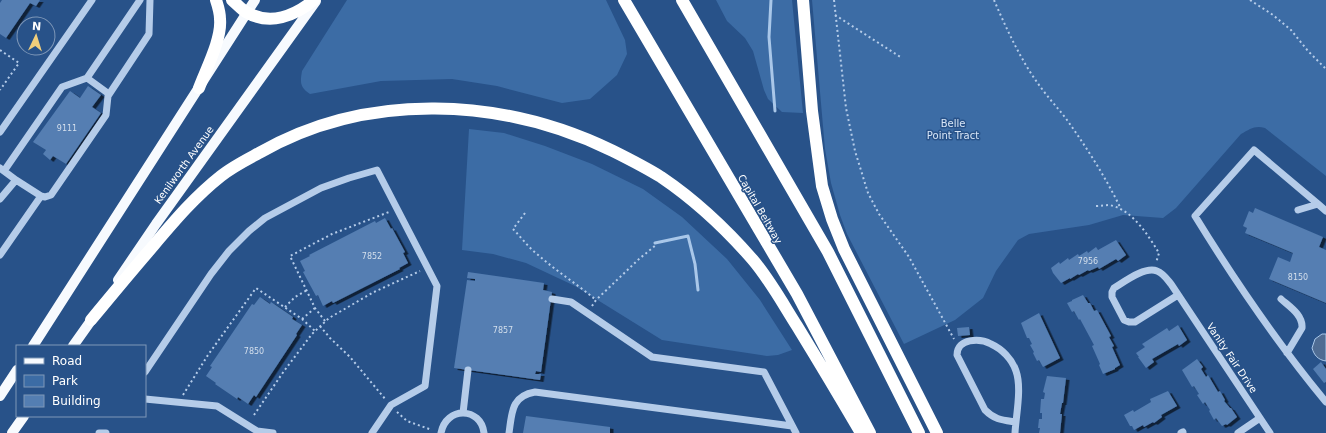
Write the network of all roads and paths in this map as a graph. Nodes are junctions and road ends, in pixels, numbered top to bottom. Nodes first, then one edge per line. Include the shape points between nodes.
1 (92, 0) edge
2 (140, 0) edge
3 (150, 0) edge
4 (216, 0) edge
5 (232, 0) edge
6 (255, 0) edge
7 (315, 0) edge
8 (624, 0) edge
9 (682, 0) edge
10 (803, 0) edge
11 (834, 0) edge
12 (994, 0) edge
13 (1250, 0) edge
14 (247, 12) junction
15 (835, 15) junction
16 (0, 50) edge
17 (902, 58) dead end
18 (1326, 69) edge
19 (87, 78) junction
20 (199, 88) junction
21 (0, 90) edge
22 (109, 94) junction
23 (0, 132) edge
24 (2, 170) edge
25 (16, 180) junction
26 (41, 196) junction
27 (0, 199) edge
28 (1318, 204) junction
29 (1096, 206) dead end
30 (1121, 209) junction
31 (1298, 210) dead end
32 (1326, 211) edge
33 (392, 212) dead end
34 (525, 213) dead end
35 (656, 245) dead end
36 (0, 255) edge
37 (422, 270) dead end
38 (1154, 270) junction
39 (307, 290) junction
40 (1178, 295) junction
41 (1281, 298) dead end
42 (552, 299) dead end
43 (285, 307) junction
44 (316, 308) junction
45 (302, 319) junction
46 (91, 320) junction
47 (325, 321) junction
48 (320, 326) junction
49 (315, 331) junction
50 (34, 345) edge
51 (74, 345) edge
52 (959, 347) junction
53 (1287, 353) junction
54 (468, 370) dead end
55 (146, 371) edge
56 (16, 372) edge
57 (11, 380) junction
58 (0, 392) edge
59 (0, 396) edge
60 (146, 399) edge
61 (182, 402) junction
62 (1326, 402) edge
63 (391, 405) junction
64 (463, 413) junction
65 (254, 415) dead end
66 (23, 417) edge
67 (1260, 418) junction
68 (1016, 422) junction
69 (432, 430) dead end
70 (794, 430) edge
71 (12, 433) edge
72 (99, 433) edge
73 (106, 433) edge
74 (273, 433) edge
75 (372, 433) edge
76 (441, 433) edge
77 (484, 433) edge
78 (509, 433) edge
79 (861, 433) edge
80 (870, 433) edge
81 (919, 433) edge
82 (937, 433) edge
83 (1015, 433) edge
84 (1238, 433) edge
85 (1270, 433) edge

1 - 23 street
2 - 19 street
3 - 22 street via 149,34
4 - 20 highway via 220,29
5 - 14 highway
6 - 14 main road
7 - 14 highway via 290,16 275,19 261,18
7 - 46 main road, Kenilworth Avenue
8 - 80 highway, Capital Beltway via 796,294
9 - 81 highway via 828,252
10 - 82 highway via 817,151 822,186 832,220 844,249
11 - 15 path
12 - 30 path via 1027,66 1041,89 1083,144
13 - 18 path via 1291,30 1308,52
14 - 20 main road
15 - 17 path
15 - 52 path via 846,108 854,151 868,193 879,214 909,257
16 - 21 path via 18,63
19 - 22 street
19 - 24 street via 62,87
20 - 50 main road
22 - 26 street via 106,115 51,195
24 - 25 street
25 - 26 street
25 - 27 street
26 - 36 street
28 - 31 street
28 - 32 street
28 - 53 street via 1254,150 1196,216 1218,254
29 - 30 path via 1108,205
30 - 38 path via 1143,228 1159,253
33 - 39 path via 332,234 290,256
34 - 35 path via 513,229 536,254 596,300
37 - 47 path via 374,292
38 - 40 street, Vanity Fair Drive via 1163,274
38 - 40 street via 1144,271 1114,288 1112,297 1124,320 1135,322
39 - 43 path
39 - 44 path
40 - 67 street, Vanity Fair Drive
41 - 53 street via 1296,312 1302,323 1302,328
42 - 70 street via 571,302 652,357 764,372
43 - 45 path
43 - 61 path via 256,288 208,355 183,394
44 - 45 path
44 - 47 path
45 - 49 path
46 - 51 main road, Kenilworth Avenue
46 - 79 highway via 181,212 222,175 273,144 332,122 392,110 457,109 492,113 538,122 594,142 661,177 696,204 754,262 774,289
47 - 48 path
48 - 49 path
48 - 63 path
49 - 65 path
52 - 68 street via 957,355 985,410 991,417
52 - 68 street via 970,340 984,341 1007,355 1018,380
53 - 62 street
54 - 64 street
55 - 63 street via 211,274 249,231 265,218 321,188 377,170 437,286 425,386
56 - 57 main road
57 - 58 main road
57 - 59 main road
60 - 61 street
61 - 74 street via 217,406 257,431
63 - 69 path via 407,421
63 - 75 street
64 - 76 street via 445,421
64 - 77 street via 478,420
66 - 71 main road
67 - 84 street
67 - 85 street, Vanity Fair Drive
68 - 83 street
70 - 78 street via 539,392 526,394 517,400 512,410
72 - 73 street

